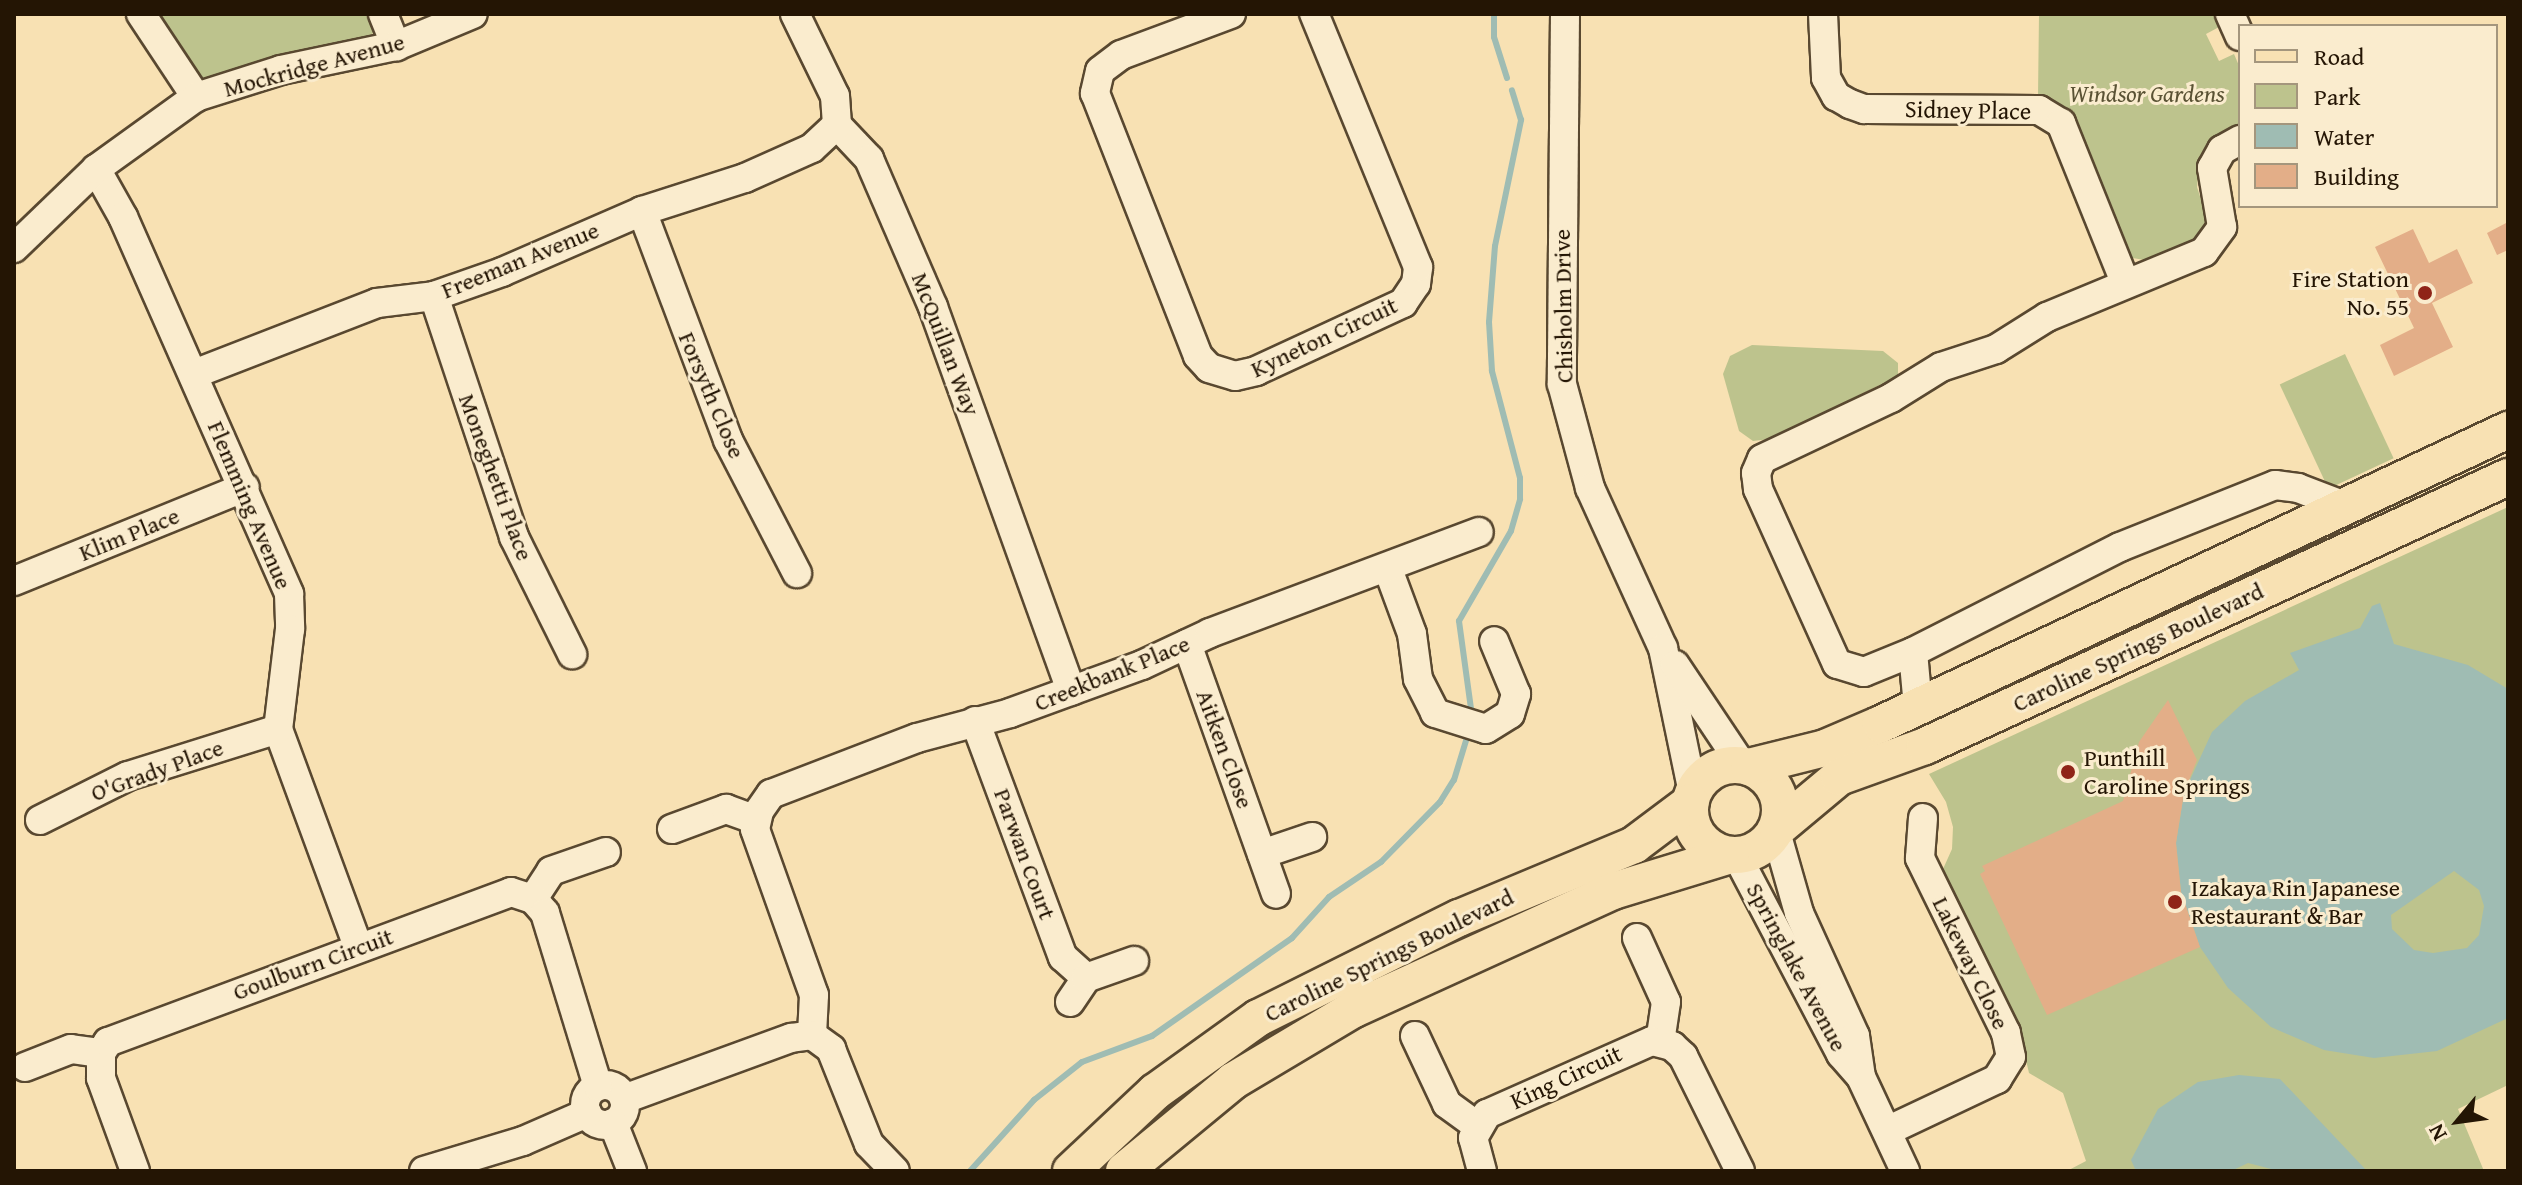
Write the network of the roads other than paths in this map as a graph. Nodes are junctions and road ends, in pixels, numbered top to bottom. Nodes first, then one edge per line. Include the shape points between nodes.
1 (141, 14) edge
2 (383, 14) edge
3 (473, 14) edge
4 (795, 14) edge
5 (1231, 14) edge
6 (1314, 14) edge
7 (1823, 14) edge
8 (1570, 22) edge
9 (396, 46) junction
10 (196, 97) junction
11 (837, 125) junction
12 (2238, 141) edge
13 (96, 169) junction
14 (642, 211) junction
15 (17, 238) edge
16 (2125, 282) junction
17 (434, 296) junction
18 (194, 374) junction
19 (2508, 430) edge
20 (2422, 474) junction
21 (2508, 477) edge
22 (245, 487) junction
23 (2350, 508) junction
24 (2438, 509) junction
25 (1479, 532) dead end
26 (1388, 569) junction
27 (797, 573) dead end
28 (14, 581) edge
29 (2114, 616) junction
30 (1494, 641) dead end
31 (1187, 644) junction
32 (1663, 648) junction
33 (2131, 651) junction
34 (1913, 652) junction
35 (572, 654) dead end
36 (1071, 691) junction
37 (1918, 707) junction
38 (975, 721) junction
39 (278, 729) junction
40 (1746, 766) junction
41 (1692, 798) junction
42 (1923, 818) dead end
43 (40, 820) dead end
44 (756, 820) junction
45 (672, 829) dead end
46 (1777, 830) junction
47 (1312, 837) dead end
48 (606, 852) dead end
49 (1262, 854) junction
50 (1734, 856) junction
51 (1276, 894) dead end
52 (533, 899) junction
53 (1637, 938) dead end
54 (358, 947) junction
55 (1134, 961) dead end
56 (1086, 978) junction
57 (1070, 1002) dead end
58 (812, 1035) junction
59 (1415, 1036) dead end
60 (1660, 1042) junction
61 (101, 1053) junction
62 (25, 1067) dead end
63 (1861, 1077) junction
64 (598, 1086) junction
65 (619, 1111) junction
66 (587, 1113) junction
67 (1477, 1126) junction
68 (1887, 1131) junction
69 (135, 1171) edge
70 (424, 1171) edge
71 (632, 1171) edge
72 (895, 1171) edge
73 (1071, 1171) edge
74 (1124, 1171) edge
75 (1482, 1171) edge
76 (1740, 1171) edge
77 (1905, 1171) edge

1 - 10 street
2 - 9 street
3 - 9 street, Mockridge Avenue
4 - 11 street via 835,96
5 - 6 street, Kyneton Circuit via 1121,55 1100,71 1095,93 1196,351 1209,368 1229,376 1256,371 1403,303 1416,284 1418,267
7 - 16 street, Sidney Place via 1823,71 1833,93 1850,104 1864,109 2028,109 2053,117 2073,144 2087,195
8 - 32 street, Chisholm Drive via 1559,278 1562,384 1590,488
9 - 10 street, Mockridge Avenue via 281,70
10 - 13 street, Mockridge Avenue
11 - 14 street, Freeman Avenue via 824,142 759,172
11 - 36 street, McQuillan Way via 869,159 933,307
12 - 16 street via 2222,150 2212,168 2222,221 2216,241 2190,260
13 - 15 street, Mockridge Avenue
13 - 18 street, Flemming Avenue
14 - 17 street, Freeman Avenue
14 - 27 street, Forsyth Close via 728,440
16 - 34 street via 2047,317 1996,349 1941,367 1891,398 1781,445 1758,465 1758,489 1837,664 1864,672
17 - 18 street, Freeman Avenue via 377,303
17 - 35 street, Moneghetti Place via 514,537
18 - 22 street, Flemming Avenue
19 - 20 main road, Caroline Springs Boulevard
20 - 23 main road, Caroline Springs Boulevard
20 - 24 main road
21 - 24 main road, Caroline Springs Boulevard
22 - 28 street, Klim Place
22 - 39 street, Flemming Avenue via 289,594
23 - 29 main road, Caroline Springs Boulevard
23 - 34 street via 2298,488 2266,488 2030,588 1975,623
24 - 33 main road, Caroline Springs Boulevard
25 - 26 street, Creekbank Place
26 - 30 street via 1412,634 1425,697 1443,717 1486,729 1510,714 1516,694
26 - 31 street, Creekbank Place
29 - 33 main road
29 - 37 main road, Caroline Springs Boulevard
31 - 36 street, Creekbank Place
31 - 49 street, Aitken Close
32 - 40 street, Chisholm Drive
32 - 41 street, Chisholm Drive
33 - 46 main road, Caroline Springs Boulevard via 1925,746 1839,777
34 - 37 street
36 - 38 street, Creekbank Place
37 - 40 main road, Caroline Springs Boulevard via 1825,748
38 - 44 street, Creekbank Place via 781,787 764,801
38 - 56 street, Parwan Court via 1063,957
39 - 43 street, O'Grady Place via 128,776
39 - 54 street, Flemming Avenue
40 - 41 main road via 1713,771
40 - 46 main road via 1776,791
41 - 50 main road via 1699,838
41 - 73 main road, Caroline Springs Boulevard via 1634,845 1459,918 1258,1018 1155,1092
42 - 68 street, Lakeway Close via 1920,858 2006,1033 2011,1057 1997,1079
44 - 45 street via 726,809
44 - 58 street via 814,995
46 - 50 main road via 1760,849
46 - 63 street, Springlake Avenue via 1799,913 1855,1036
47 - 49 street
48 - 52 street via 551,871
49 - 51 street, Aitken Close
50 - 63 street, Springlake Avenue via 1835,1044
50 - 74 main road, Caroline Springs Boulevard via 1613,891 1342,1015 1233,1081
52 - 54 street, Goulburn Circuit via 511,892
52 - 64 street via 545,913
53 - 60 street via 1666,1002
54 - 61 street, Goulburn Circuit via 124,1032
55 - 56 street
56 - 57 street
58 - 65 street via 791,1038
58 - 72 street via 831,1049 869,1144
59 - 67 street via 1447,1104
60 - 67 street, King Circuit via 1638,1044 1499,1108
60 - 76 street via 1683,1056
61 - 62 street via 71,1049
61 - 69 street via 101,1078
63 - 68 street, Springlake Avenue
64 - 65 street via 610,1086
64 - 66 street via 588,1094
65 - 66 street via 595,1123
65 - 71 street
66 - 70 street via 523,1141
67 - 75 street via 1473,1146
68 - 77 street, Springlake Avenue

